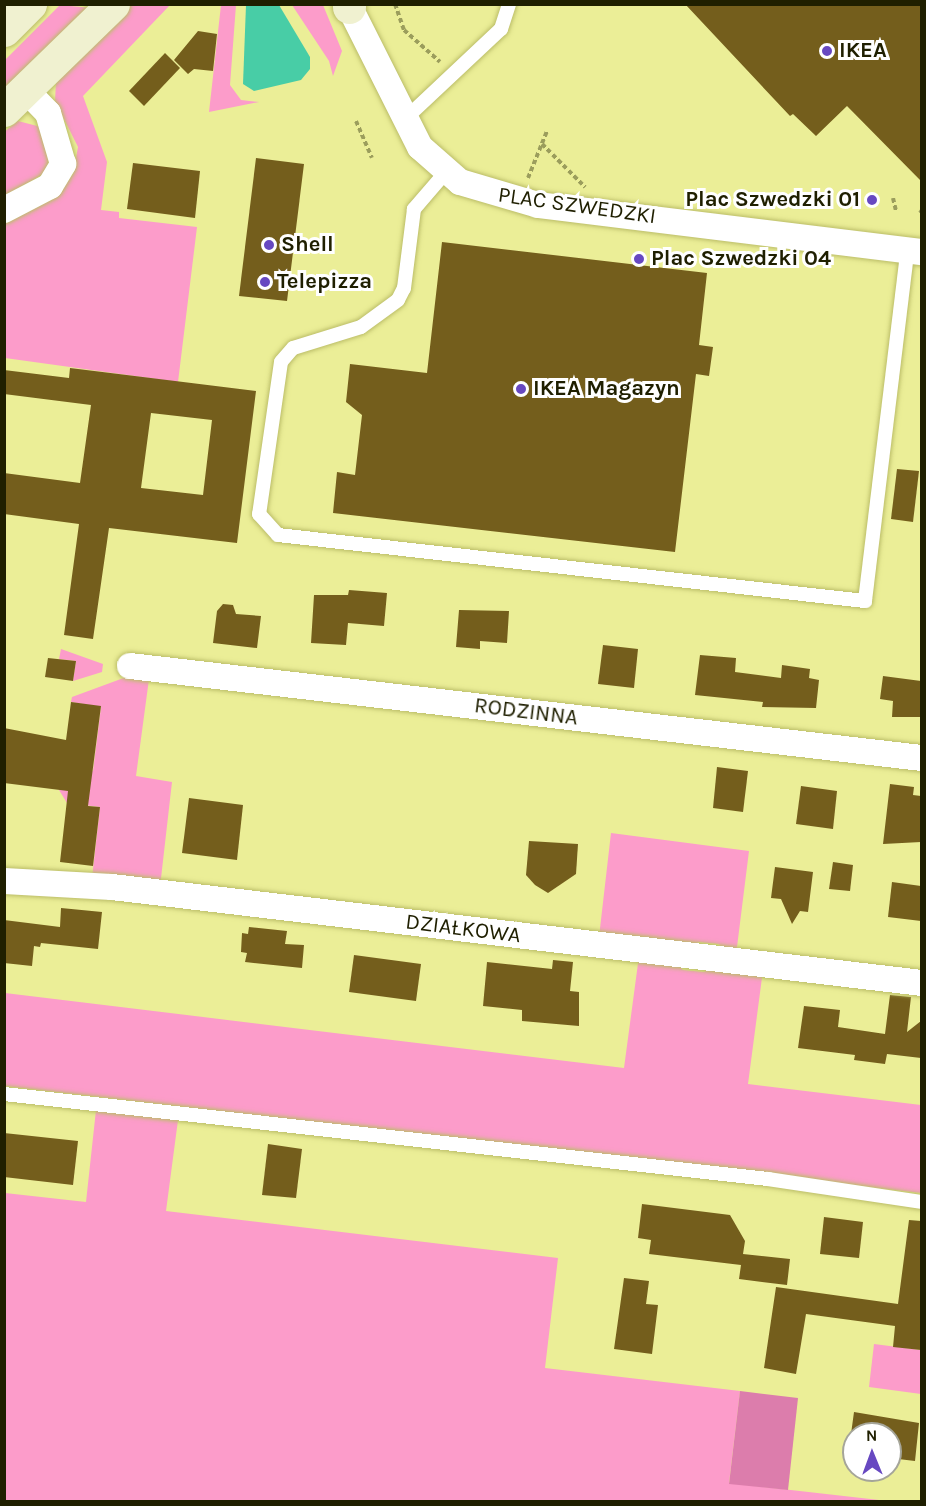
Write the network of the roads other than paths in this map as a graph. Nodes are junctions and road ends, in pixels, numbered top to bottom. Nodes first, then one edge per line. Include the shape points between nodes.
1 (30, 4) edge
2 (113, 4) edge
3 (509, 4) edge
4 (348, 5) edge
5 (4, 30) edge
6 (16, 100) edge
7 (404, 120) junction
8 (445, 173) junction
9 (4, 210) edge
10 (917, 248) edge
11 (130, 666) dead end
12 (921, 758) edge
13 (4, 881) edge
14 (921, 983) edge
15 (4, 1094) edge
16 (921, 1202) edge

1 - 5 main road
2 - 6 main road
3 - 7 lane via 501,29
4 - 7 street, PLAC SZWEDZKI
6 - 9 street via 48,113 63,164 50,186
7 - 8 street, PLAC SZWEDZKI via 420,147
8 - 10 street, PLAC SZWEDZKI via 483,192 538,205
8 - 10 lane via 414,209 404,288 398,300 361,327 293,348 280,362 259,514 278,535 865,601
11 - 12 street, RODZINNA
13 - 14 street, DZIAŁKOWA via 122,888
15 - 16 lane via 758,1178

